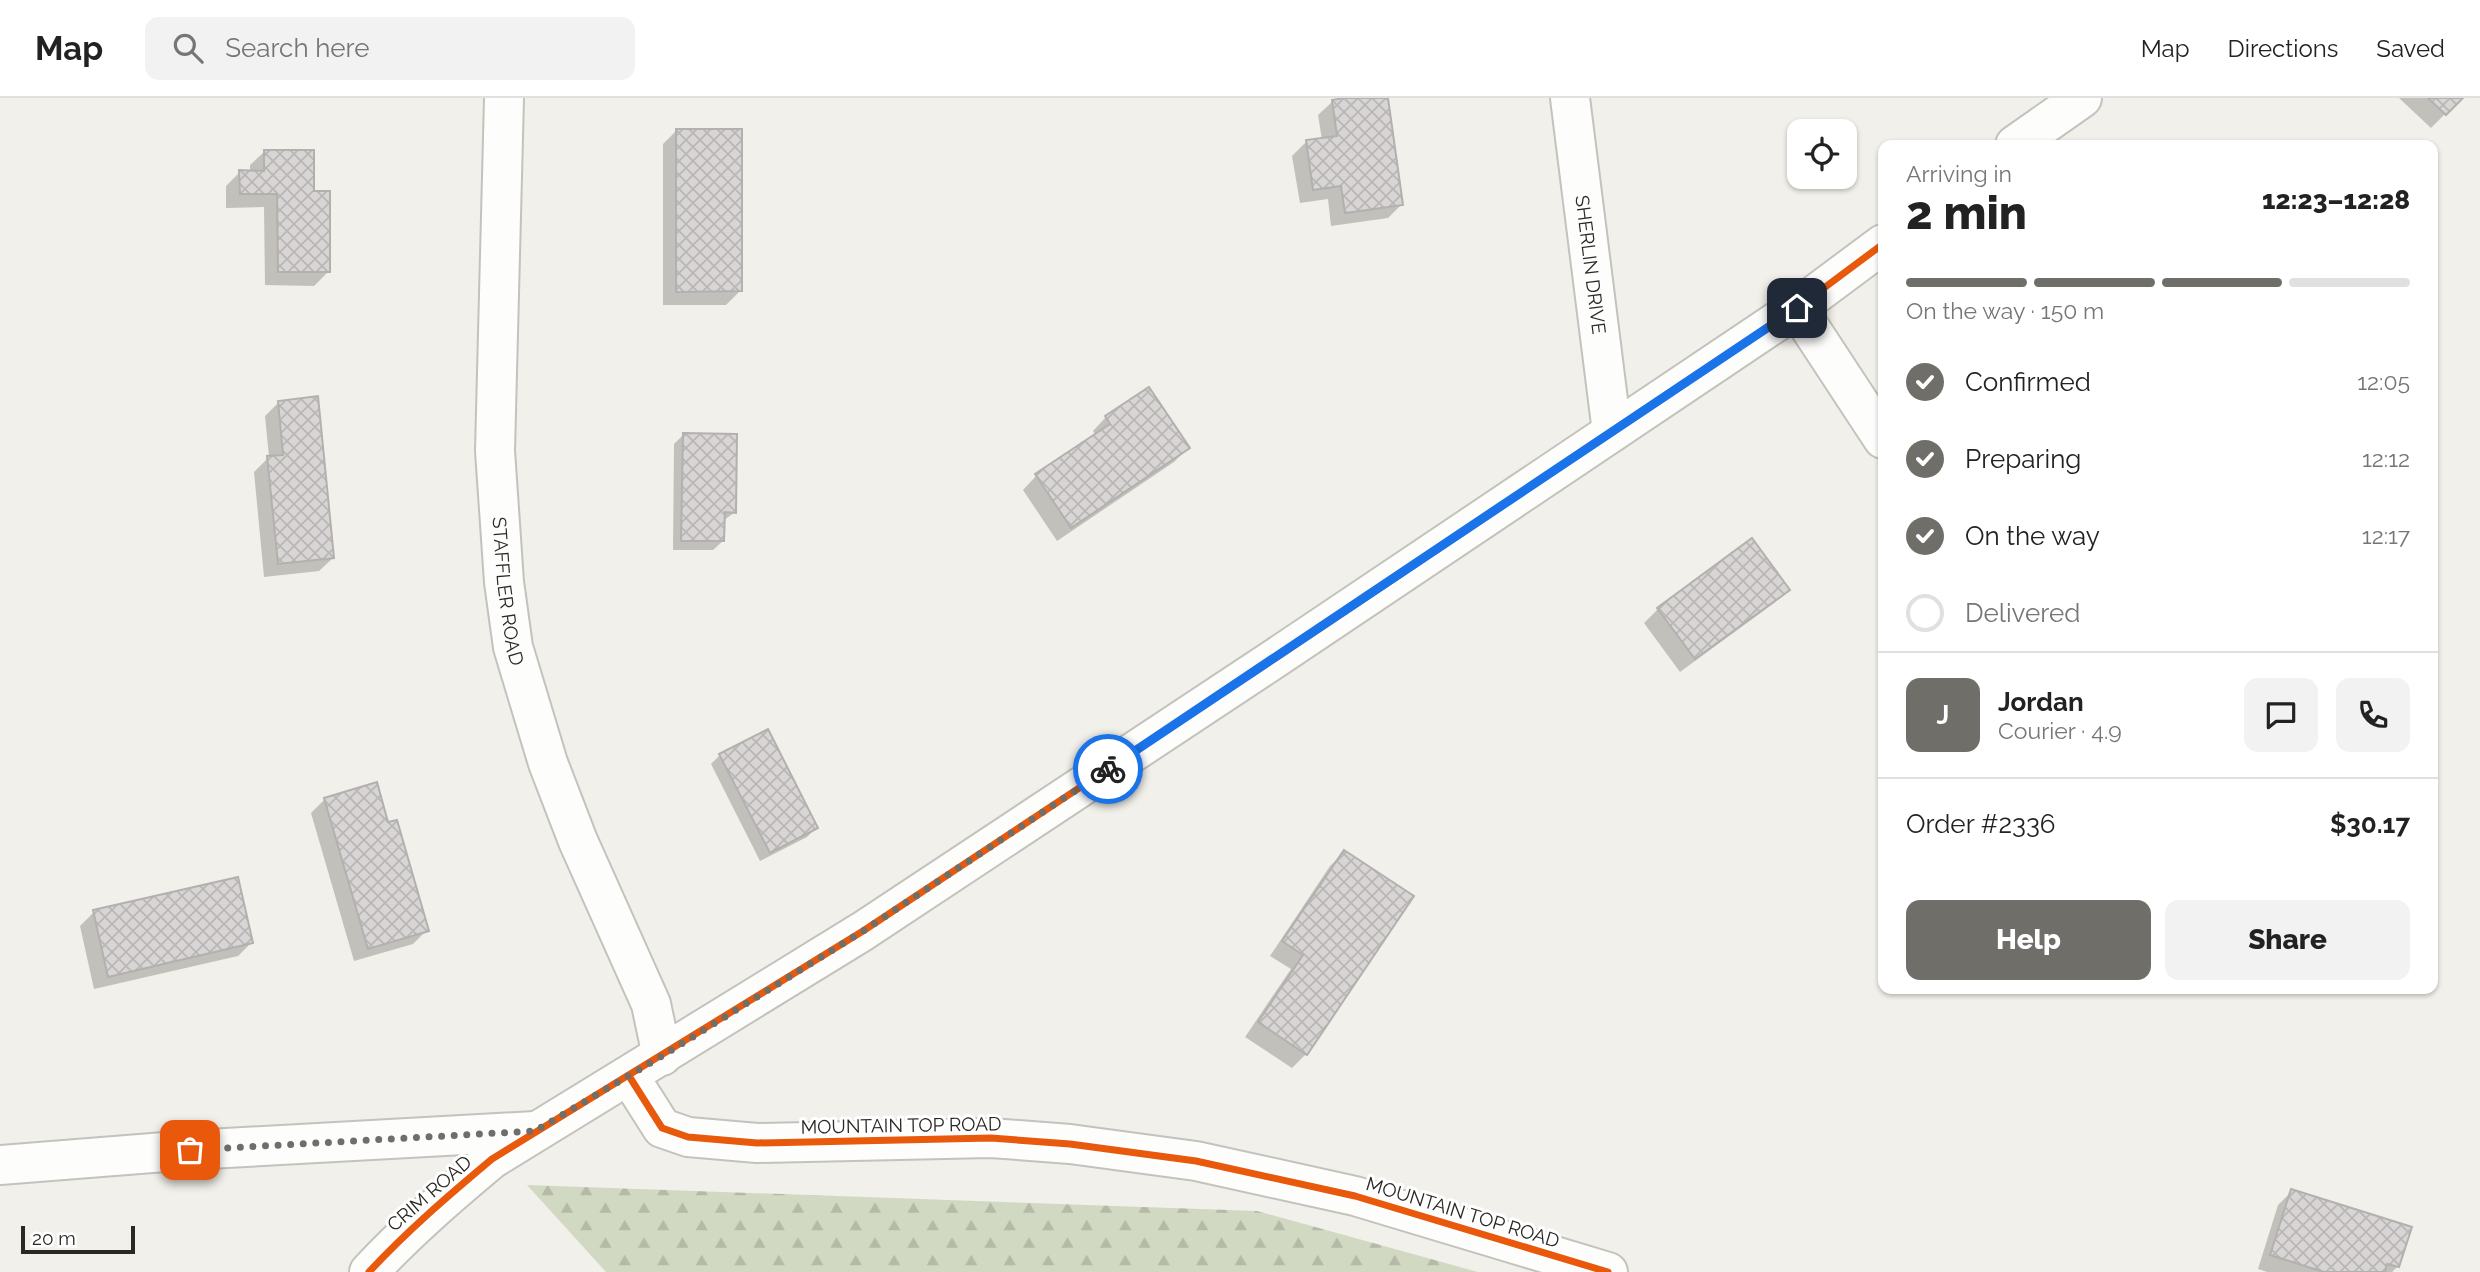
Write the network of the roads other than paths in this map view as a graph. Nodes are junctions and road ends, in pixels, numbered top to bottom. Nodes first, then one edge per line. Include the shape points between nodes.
1 (504, 98) edge
2 (1570, 98) edge
3 (2082, 98) edge
4 (2022, 140) edge
5 (1878, 247) edge
6 (1797, 308) junction
7 (1878, 431) edge
8 (1612, 432) junction
9 (662, 1056) junction
10 (629, 1076) junction
11 (535, 1131) junction
12 (0, 1165) edge
13 (369, 1272) edge
14 (1608, 1272) edge

1 - 9 street, STAFFLER ROAD via 495,451 513,647 548,763 578,841 651,1004
2 - 8 street, SHERLIN DRIVE
3 - 4 street
5 - 6 street, CRIM ROAD
6 - 7 street
6 - 8 street, CRIM ROAD
8 - 9 street, CRIM ROAD via 863,931
9 - 10 street, CRIM ROAD
10 - 11 street, CRIM ROAD
10 - 14 street, MOUNTAIN TOP ROAD via 662,1128 688,1137 757,1143 991,1138 1196,1161 1355,1196
11 - 12 street
11 - 13 street, CRIM ROAD via 446,1198

